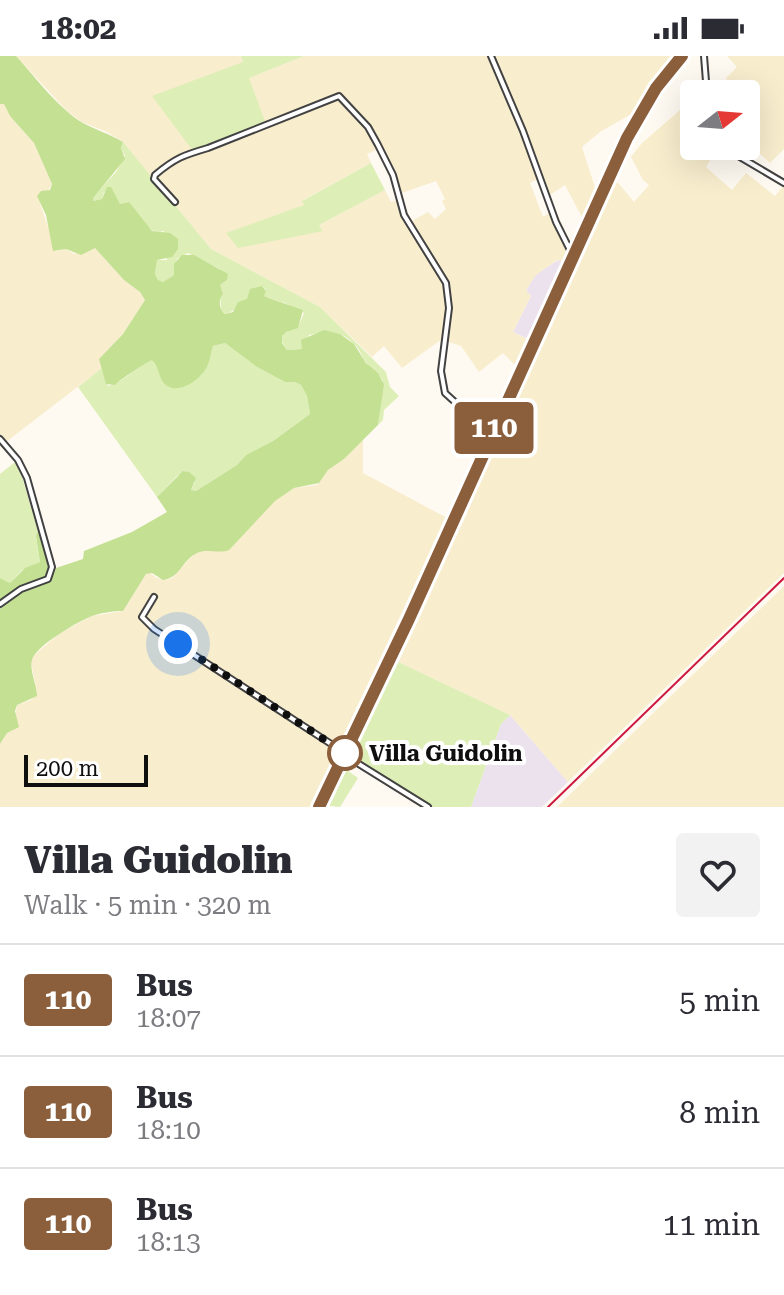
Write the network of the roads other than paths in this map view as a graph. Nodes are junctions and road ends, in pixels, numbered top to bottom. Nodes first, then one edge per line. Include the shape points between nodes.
1 (491, 56) edge
2 (682, 56) edge
3 (704, 56) edge
4 (706, 80) edge
5 (745, 160) edge
6 (784, 183) edge
7 (175, 202) dead end
8 (573, 256) junction
9 (498, 420) junction
10 (0, 439) edge
11 (154, 597) dead end
12 (0, 604) edge
13 (344, 754) junction
14 (319, 807) edge
15 (428, 807) edge

1 - 8 street
2 - 8 main road via 627,138
3 - 4 street
5 - 6 street
7 - 9 street via 154,179 164,167 191,151 339,96 368,127 393,175 404,215 446,283 449,308 441,371 445,393
8 - 9 main road
9 - 13 main road
10 - 12 street via 27,478 52,562 48,579
11 - 13 street via 142,617 154,629
13 - 14 main road
13 - 15 street

